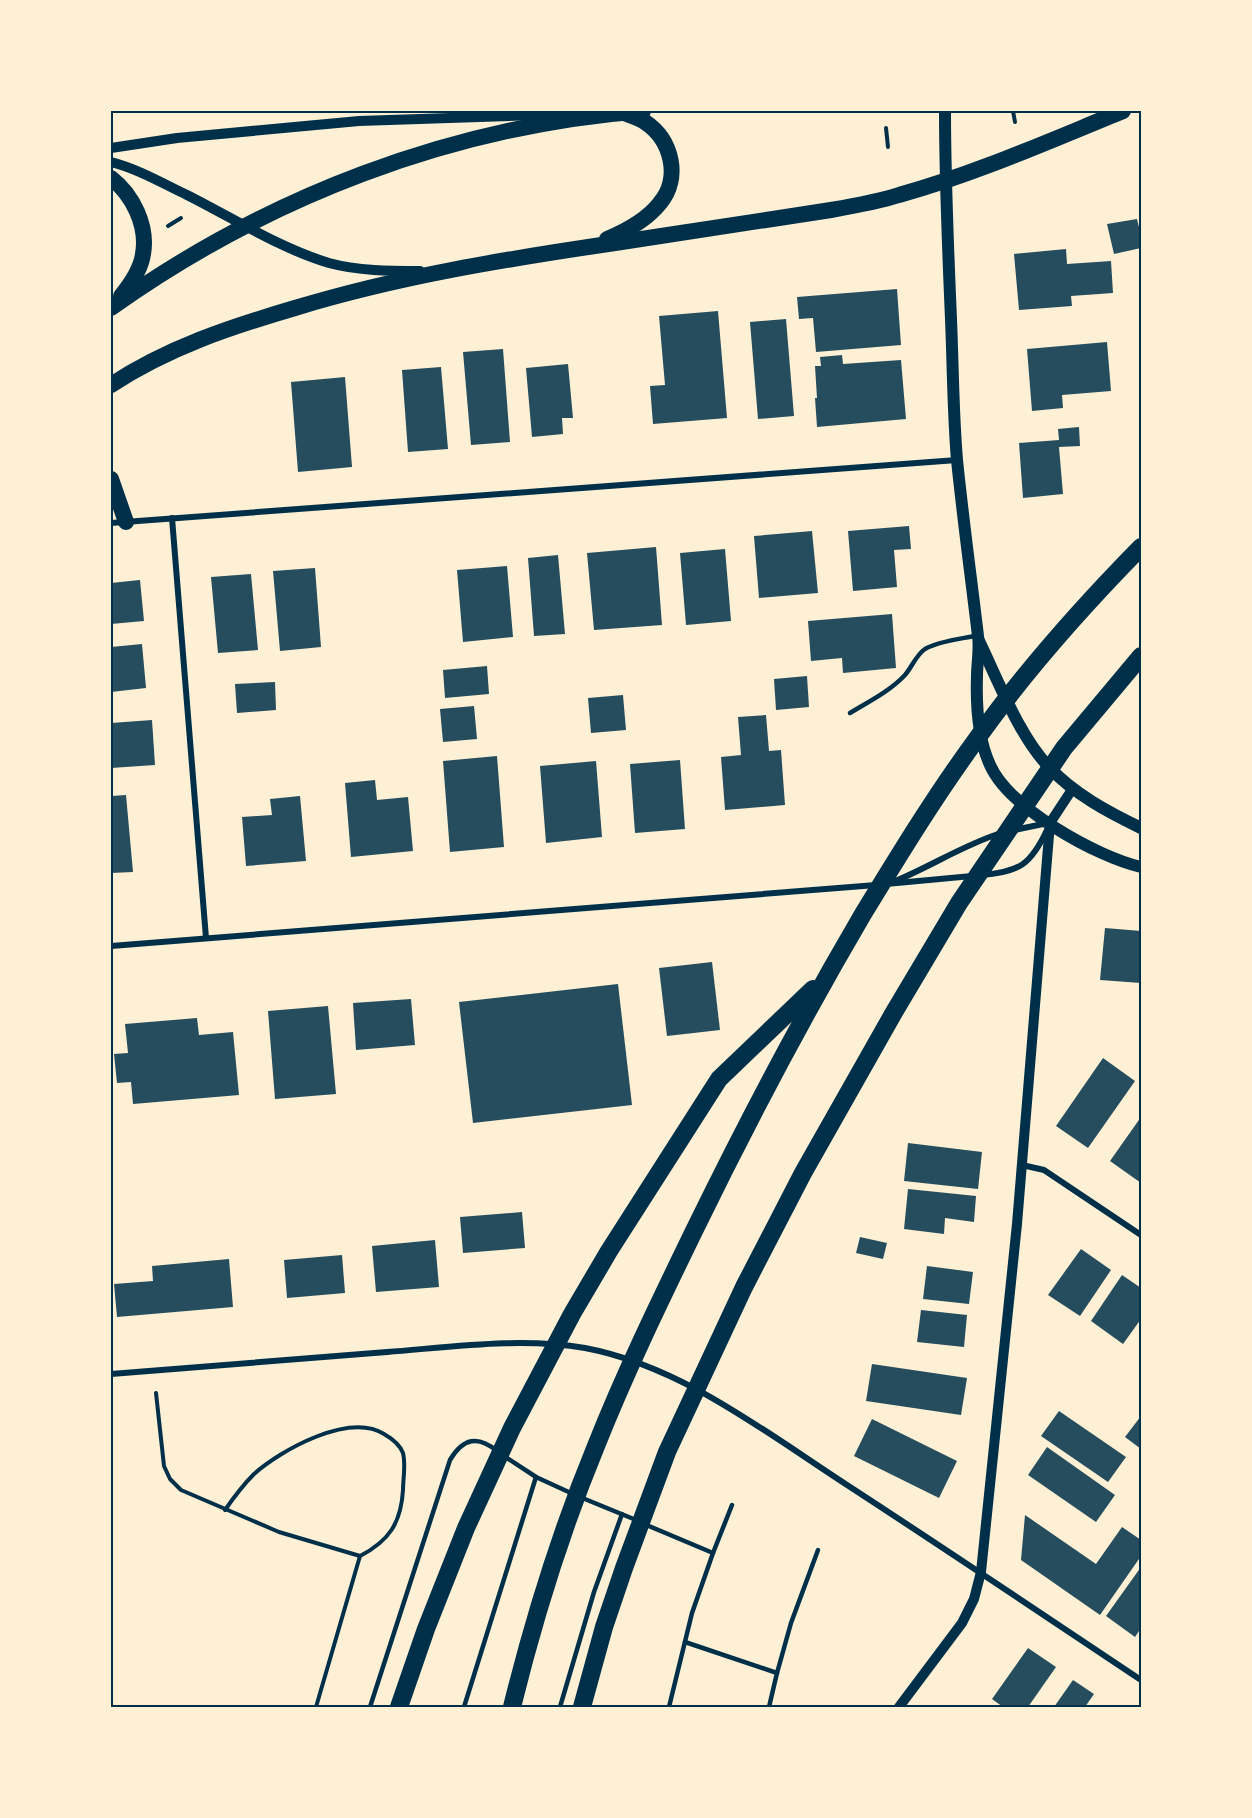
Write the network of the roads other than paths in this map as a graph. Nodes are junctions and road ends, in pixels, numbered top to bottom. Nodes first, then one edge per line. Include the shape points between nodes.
1 (643, 111) edge
2 (945, 111) edge
3 (1123, 111) edge
4 (623, 112) junction
5 (111, 148) edge
6 (111, 162) edge
7 (111, 178) edge
8 (946, 180) junction
9 (246, 226) junction
10 (583, 248) junction
11 (451, 269) junction
12 (112, 307) edge
13 (132, 372) junction
14 (111, 386) edge
15 (111, 399) edge
16 (957, 460) junction
17 (111, 479) edge
18 (172, 518) junction
19 (118, 522) edge
20 (1141, 547) edge
21 (978, 638) junction
22 (1141, 656) edge
23 (850, 712) dead end
24 (1072, 788) junction
25 (1050, 823) junction
26 (1141, 828) edge
27 (1141, 867) edge
28 (887, 884) junction
29 (206, 938) junction
30 (111, 946) edge
31 (827, 975) junction
32 (1022, 1166) junction
33 (1141, 1235) edge
34 (111, 1374) edge
35 (536, 1477) junction
36 (732, 1505) dead end
37 (622, 1514) junction
38 (818, 1550) dead end
39 (713, 1552) junction
40 (981, 1572) junction
41 (685, 1642) junction
42 (777, 1673) junction
43 (1141, 1680) edge
44 (370, 1707) edge
45 (399, 1707) edge
46 (464, 1707) edge
47 (512, 1707) edge
48 (560, 1707) edge
49 (582, 1707) edge
50 (669, 1707) edge
51 (769, 1707) edge
52 (899, 1707) edge

1 - 4 highway
2 - 8 main road
3 - 8 highway
4 - 5 street via 359,121
4 - 9 highway via 515,129 423,153 318,191
4 - 10 highway via 647,123 661,137 670,155 670,183 661,202 636,225
6 - 9 street via 144,174
7 - 12 highway via 139,214 143,238 139,266
8 - 10 highway via 858,205
8 - 16 main road
9 - 11 street via 298,252 340,265 392,271
9 - 12 highway via 170,268
10 - 11 highway
11 - 13 highway via 355,291 250,322 189,344
13 - 14 highway
13 - 15 highway
16 - 18 street
16 - 21 main road
17 - 19 highway
18 - 19 street
18 - 29 street
20 - 31 highway via 1050,645 977,738 939,792
21 - 23 lane via 927,648 885,692
21 - 24 main road via 1033,748
21 - 25 main road via 979,717 990,767 1012,795
22 - 49 highway via 1065,748 959,903 758,1258 667,1452 617,1588
24 - 25 street
24 - 26 main road
25 - 27 main road via 1111,858
25 - 28 street via 978,840
25 - 28 street via 1035,854 1010,870
25 - 32 street
28 - 29 street
29 - 30 street
31 - 45 highway via 719,1078 562,1330 466,1528
31 - 47 highway via 752,1113 619,1391 577,1495 535,1618
32 - 33 street via 1044,1170
32 - 40 street
34 - 40 street via 486,1344 560,1345 605,1353 664,1374 722,1404
35 - 37 lane
35 - 44 lane via 480,1441 471,1441 455,1451
35 - 46 lane
36 - 39 lane
37 - 39 lane
37 - 48 lane
38 - 42 lane
39 - 41 lane
40 - 43 street
40 - 52 street via 962,1623
41 - 42 lane
41 - 50 lane
42 - 51 lane

